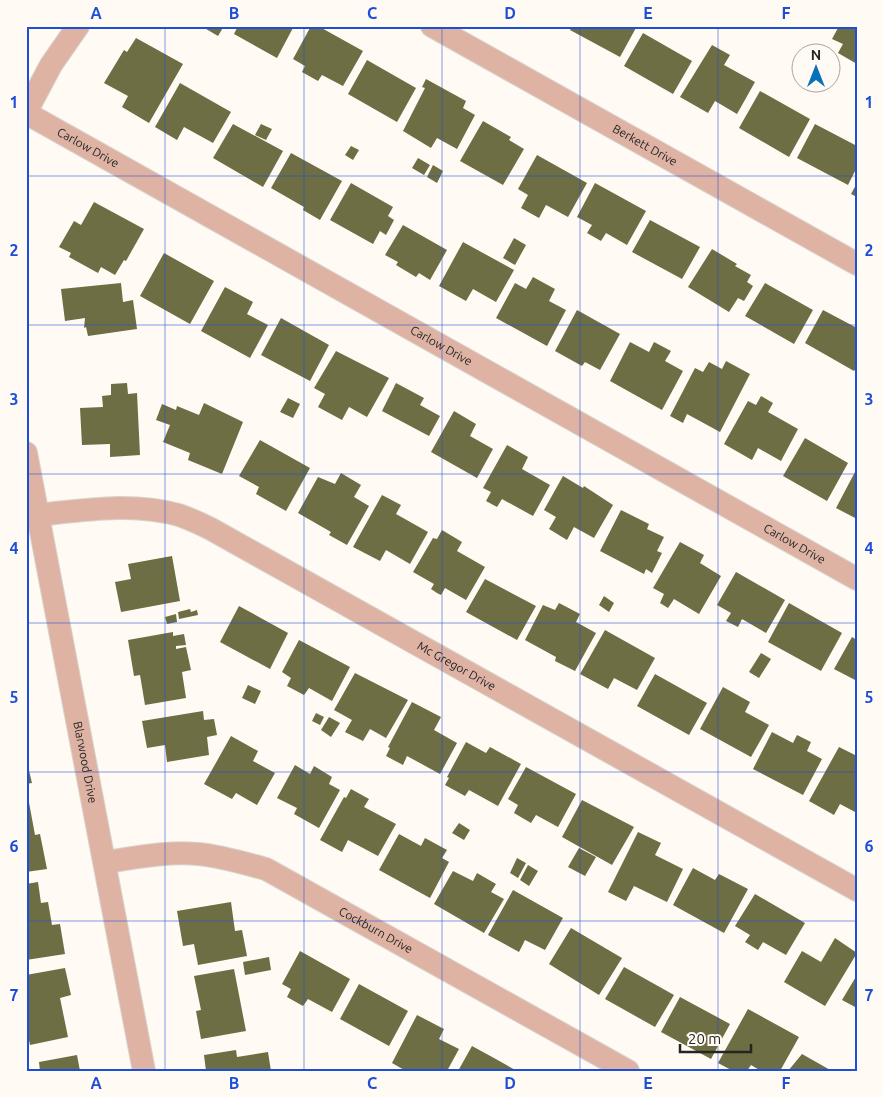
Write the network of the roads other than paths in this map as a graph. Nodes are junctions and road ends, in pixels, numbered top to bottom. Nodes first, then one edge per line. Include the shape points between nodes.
1 (78, 26) edge
2 (432, 26) edge
3 (26, 113) edge
4 (857, 264) edge
5 (26, 453) edge
6 (38, 515) junction
7 (857, 579) edge
8 (105, 862) junction
9 (857, 890) edge
10 (144, 1071) edge
11 (628, 1071) edge

1 - 3 street via 51,65
2 - 4 street, Berkett Drive
3 - 7 street, Carlow Drive
5 - 6 street, Blarwood Drive
6 - 8 street, Blarwood Drive
6 - 9 street, Mc Gregor Drive via 115,508 147,509 180,516 212,528
8 - 10 street, Blarwood Drive
8 - 11 street, Cockburn Drive via 196,854 227,858 266,869

